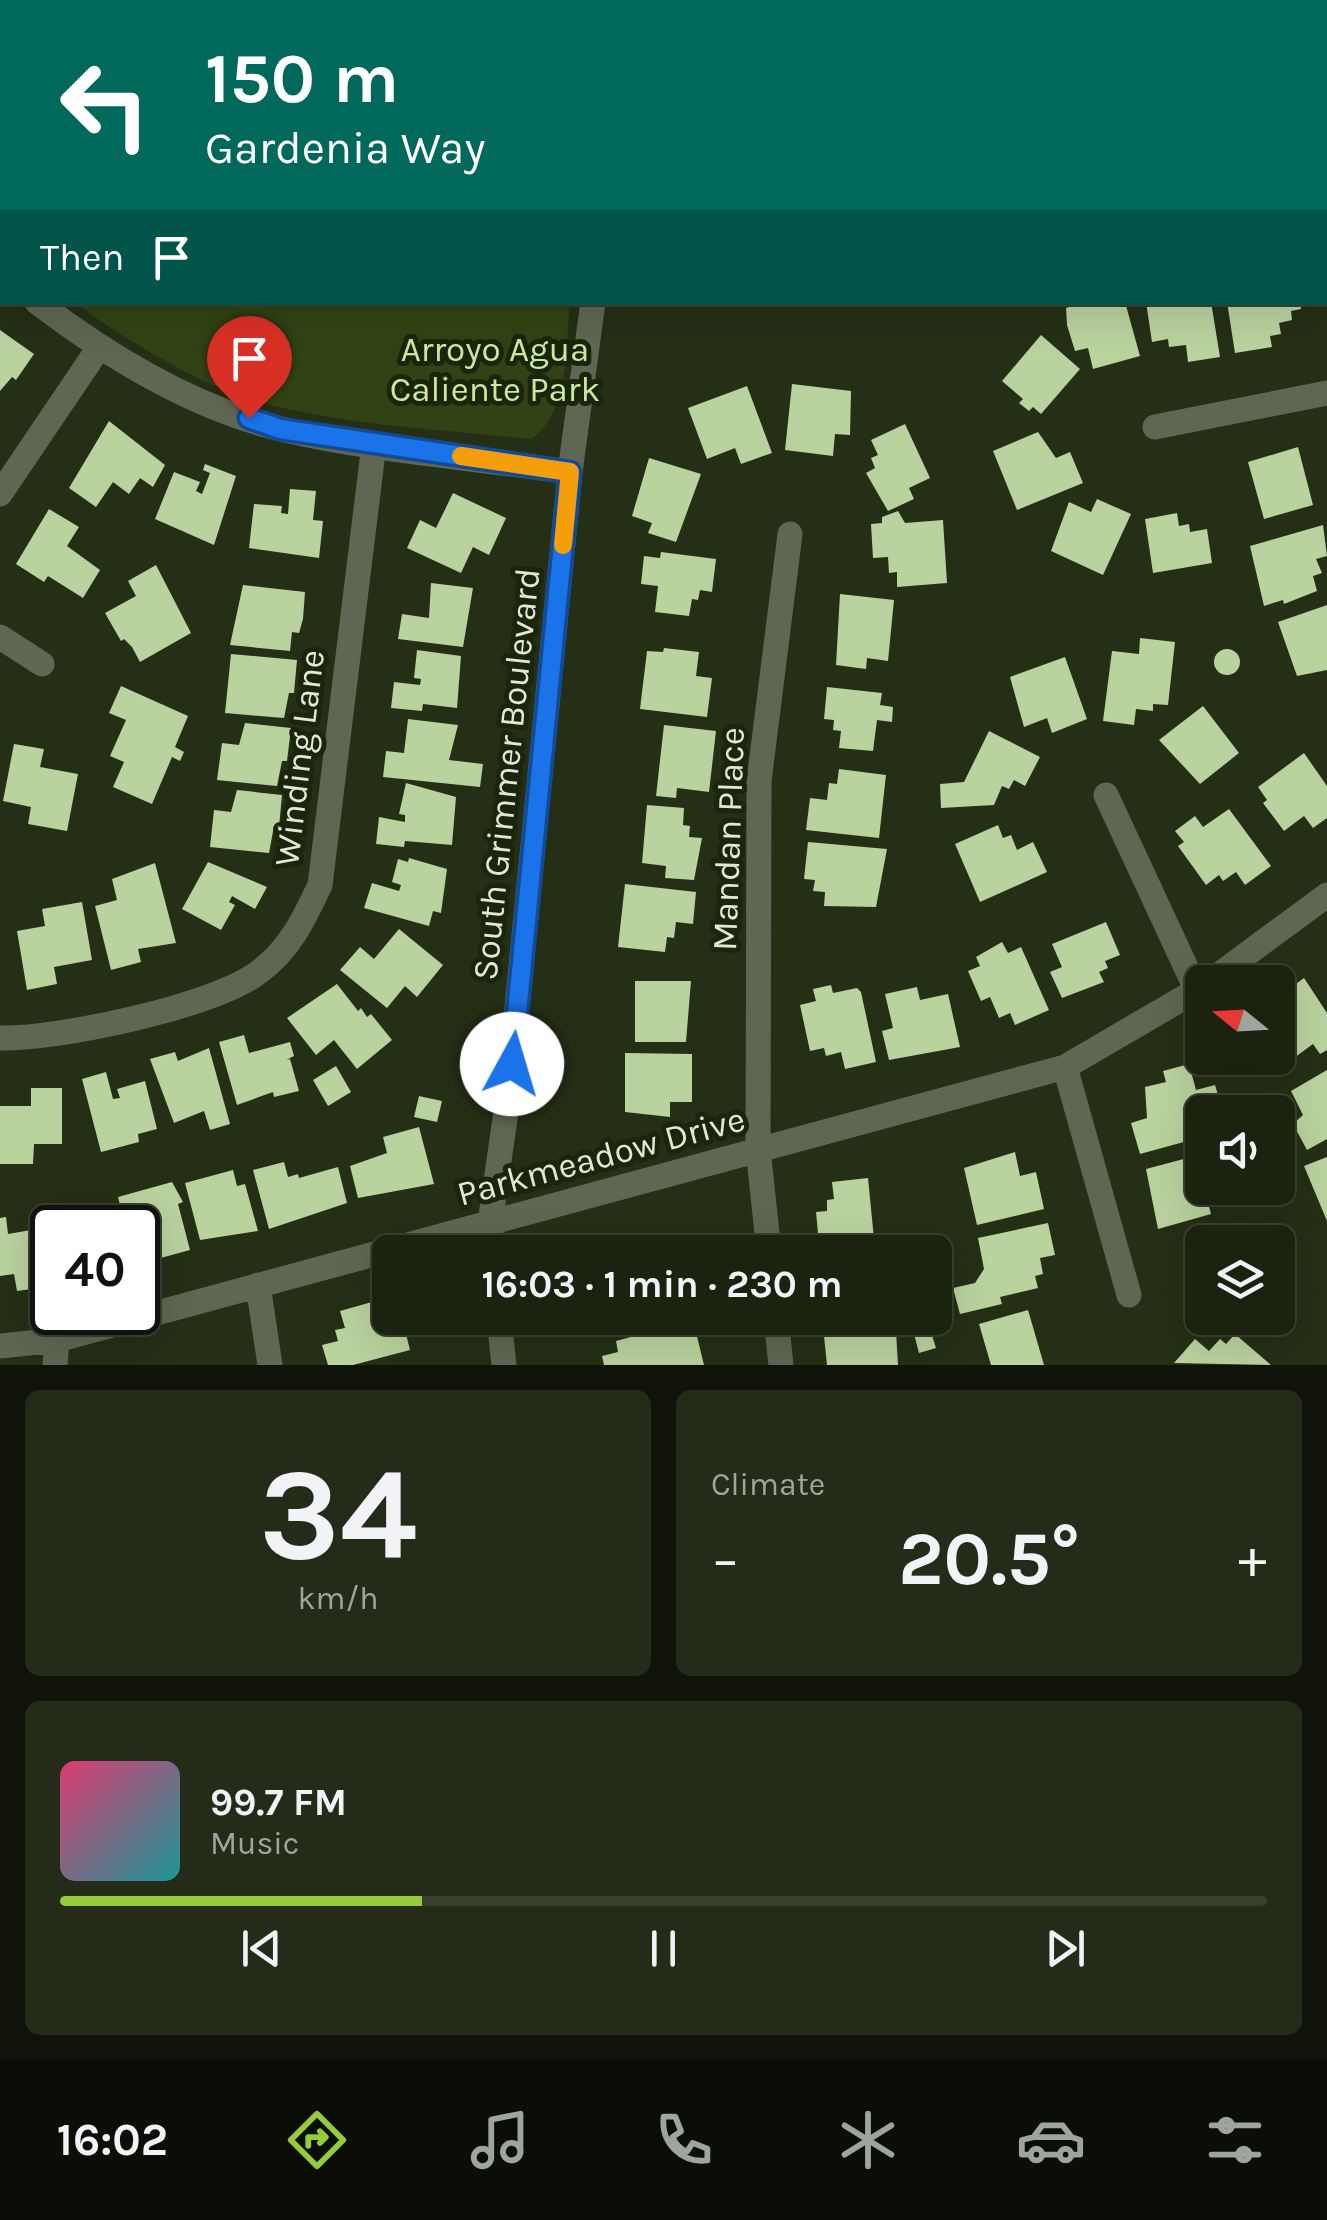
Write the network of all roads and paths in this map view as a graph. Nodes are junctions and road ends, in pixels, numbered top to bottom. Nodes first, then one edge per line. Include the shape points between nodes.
1 (41, 305) edge
2 (593, 305) edge
3 (98, 349) junction
4 (1327, 393) edge
5 (1154, 427) dead end
6 (374, 444) junction
7 (570, 472) junction
8 (0, 494) edge
9 (790, 534) dead end
10 (0, 637) edge
11 (42, 664) dead end
12 (1106, 794) dead end
13 (1322, 907) edge
14 (1192, 965) edge
15 (1236, 965) edge
16 (1185, 997) edge
17 (0, 1038) edge
18 (1065, 1067) junction
19 (758, 1148) junction
20 (490, 1223) junction
21 (491, 1235) edge
22 (767, 1235) edge
23 (258, 1284) junction
24 (1129, 1295) dead end
25 (501, 1335) edge
26 (778, 1335) edge
27 (0, 1346) edge
28 (56, 1352) edge
29 (270, 1365) edge
30 (504, 1365) edge
31 (781, 1365) edge

1 - 3 street
2 - 7 street, South Grimmer Boulevard
3 - 6 street via 264,424
3 - 8 street
4 - 5 street
6 - 7 street
6 - 17 street, Winding Lane via 320,885 297,934 258,973 213,995 41,1038
7 - 20 street, South Grimmer Boulevard
9 - 19 street, Mandan Place via 759,782
10 - 11 street
12 - 14 street
13 - 15 street, Parkmeadow Drive
16 - 18 street, Parkmeadow Drive
18 - 19 street, Parkmeadow Drive
18 - 24 street
19 - 20 street, Parkmeadow Drive
19 - 22 street, Mandan Place
20 - 21 street, South Grimmer Boulevard
20 - 23 street, Parkmeadow Drive
23 - 28 street, Parkmeadow Drive
23 - 29 street
25 - 30 street
26 - 31 street
27 - 28 street, Parkmeadow Drive

